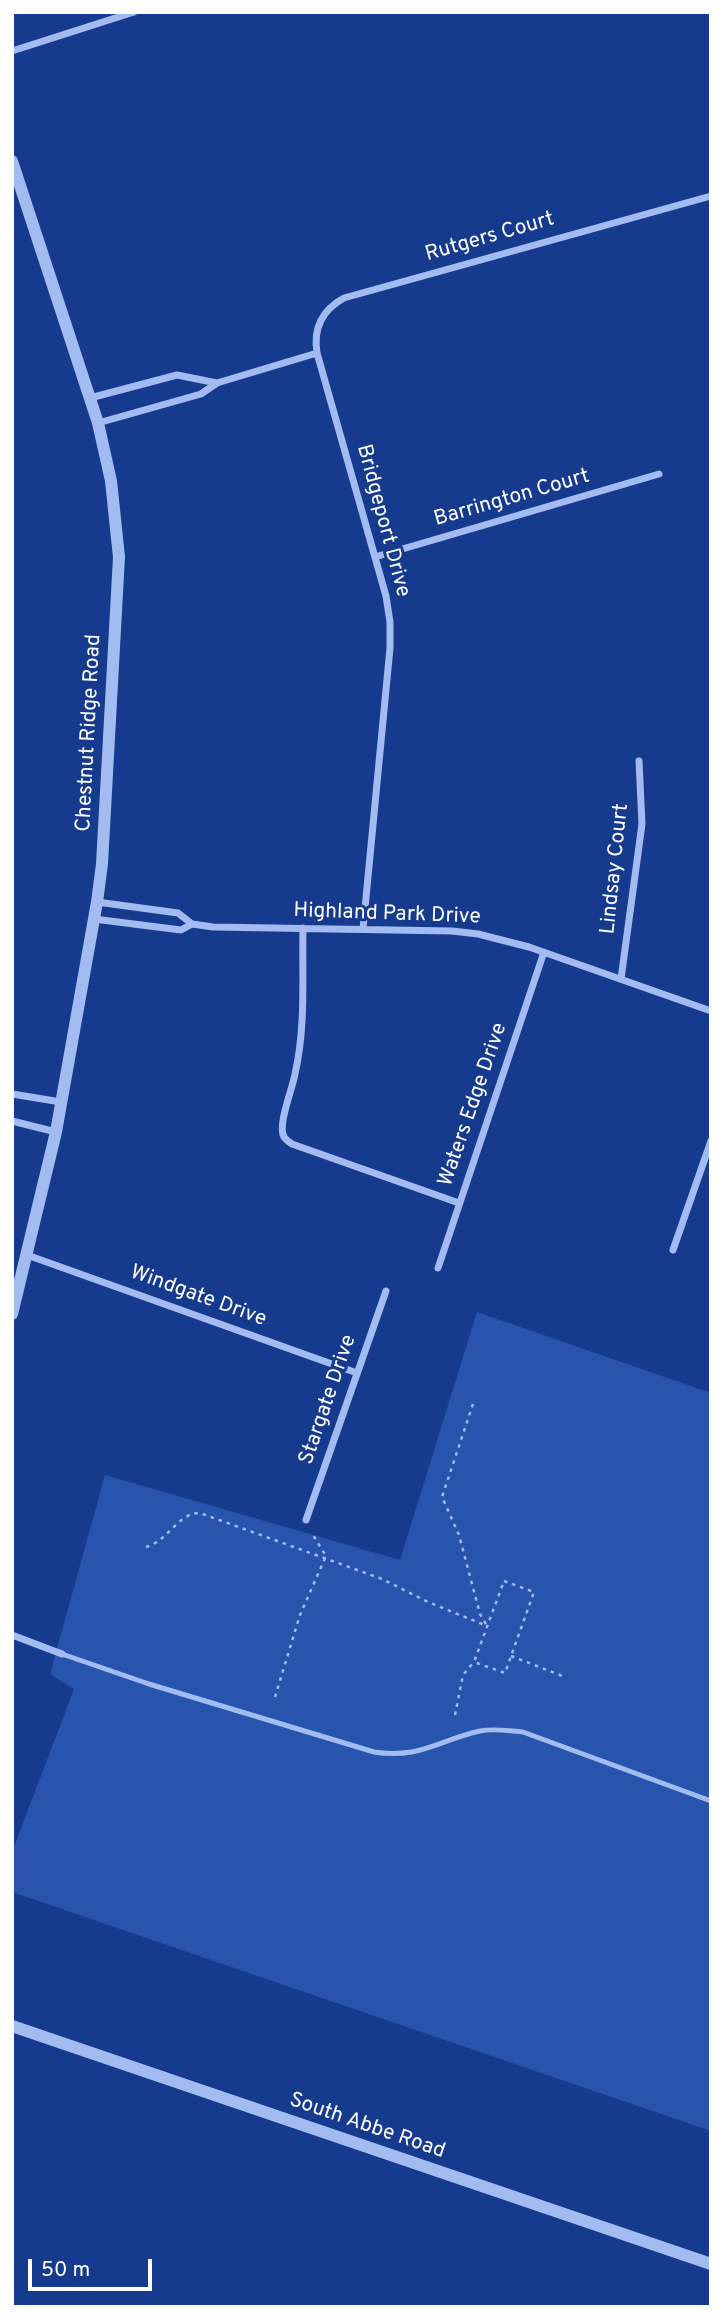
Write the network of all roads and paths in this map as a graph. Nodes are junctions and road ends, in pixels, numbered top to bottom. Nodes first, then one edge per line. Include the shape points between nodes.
1 (134, 12) edge
2 (12, 51) edge
3 (12, 161) edge
4 (711, 196) edge
5 (317, 353) junction
6 (217, 383) junction
7 (90, 398) junction
8 (98, 423) junction
9 (659, 474) dead end
10 (375, 557) junction
11 (639, 761) dead end
12 (97, 902) junction
13 (94, 919) junction
14 (192, 924) junction
15 (303, 928) junction
16 (363, 929) junction
17 (544, 953) junction
18 (621, 979) junction
19 (711, 1011) edge
20 (12, 1094) edge
21 (61, 1102) junction
22 (12, 1121) edge
23 (56, 1132) junction
24 (711, 1140) edge
25 (459, 1203) junction
26 (673, 1250) dead end
27 (27, 1255) junction
28 (438, 1268) dead end
29 (386, 1291) dead end
30 (12, 1314) edge
31 (357, 1373) junction
32 (473, 1404) dead end
33 (306, 1523) joint
34 (146, 1547) dead end
35 (325, 1560) junction
36 (487, 1626) junction
37 (12, 1635) edge
38 (62, 1654) joint
39 (511, 1656) junction
40 (474, 1662) junction
41 (565, 1677) dead end
42 (275, 1697) dead end
43 (455, 1715) dead end
44 (711, 1801) edge
45 (12, 2026) edge
46 (711, 2264) edge

1 - 2 street
3 - 7 street, Chestnut Ridge Road
4 - 5 street, Rutgers Court via 344,298 334,303 317,326
5 - 6 street
5 - 10 street, Bridgeport Drive
6 - 7 street via 177,375
6 - 8 street via 201,394
7 - 8 street, Chestnut Ridge Road
8 - 12 street, Chestnut Ridge Road via 111,481 119,557
9 - 10 street, Barrington Court
10 - 16 street, Bridgeport Drive via 386,596 390,648
11 - 18 street, Lindsay Court via 642,824
12 - 13 street, Chestnut Ridge Road
12 - 14 street, Highland Park Drive via 178,913
13 - 14 street via 181,930
13 - 21 street, Chestnut Ridge Road
14 - 15 street, Highland Park Drive
15 - 16 street, Highland Park Drive
15 - 25 street via 303,1033 284,1114 284,1137 292,1144
16 - 17 street, Highland Park Drive via 478,934
17 - 18 street, Highland Park Drive
17 - 25 street, Waters Edge Drive
18 - 19 street, Highland Park Drive
20 - 21 street
21 - 23 street, Chestnut Ridge Road
22 - 23 street
23 - 27 street, Chestnut Ridge Road
24 - 26 street
25 - 28 street, Waters Edge Drive
27 - 30 street, Chestnut Ridge Road
27 - 31 street, Windgate Drive
29 - 31 street, Stargate Drive
31 - 33 street, Stargate Drive
32 - 36 path via 442,1497 459,1535
33 - 35 path
34 - 35 path via 159,1543 188,1516 200,1513
35 - 36 path via 382,1579
35 - 42 path via 300,1615
36 - 39 path via 504,1581 534,1592
36 - 40 path
37 - 38 street
38 - 44 lane via 374,1752 409,1753 479,1731 523,1732
39 - 40 path via 505,1672
39 - 41 path
40 - 43 path via 463,1675
45 - 46 street, South Abbe Road

